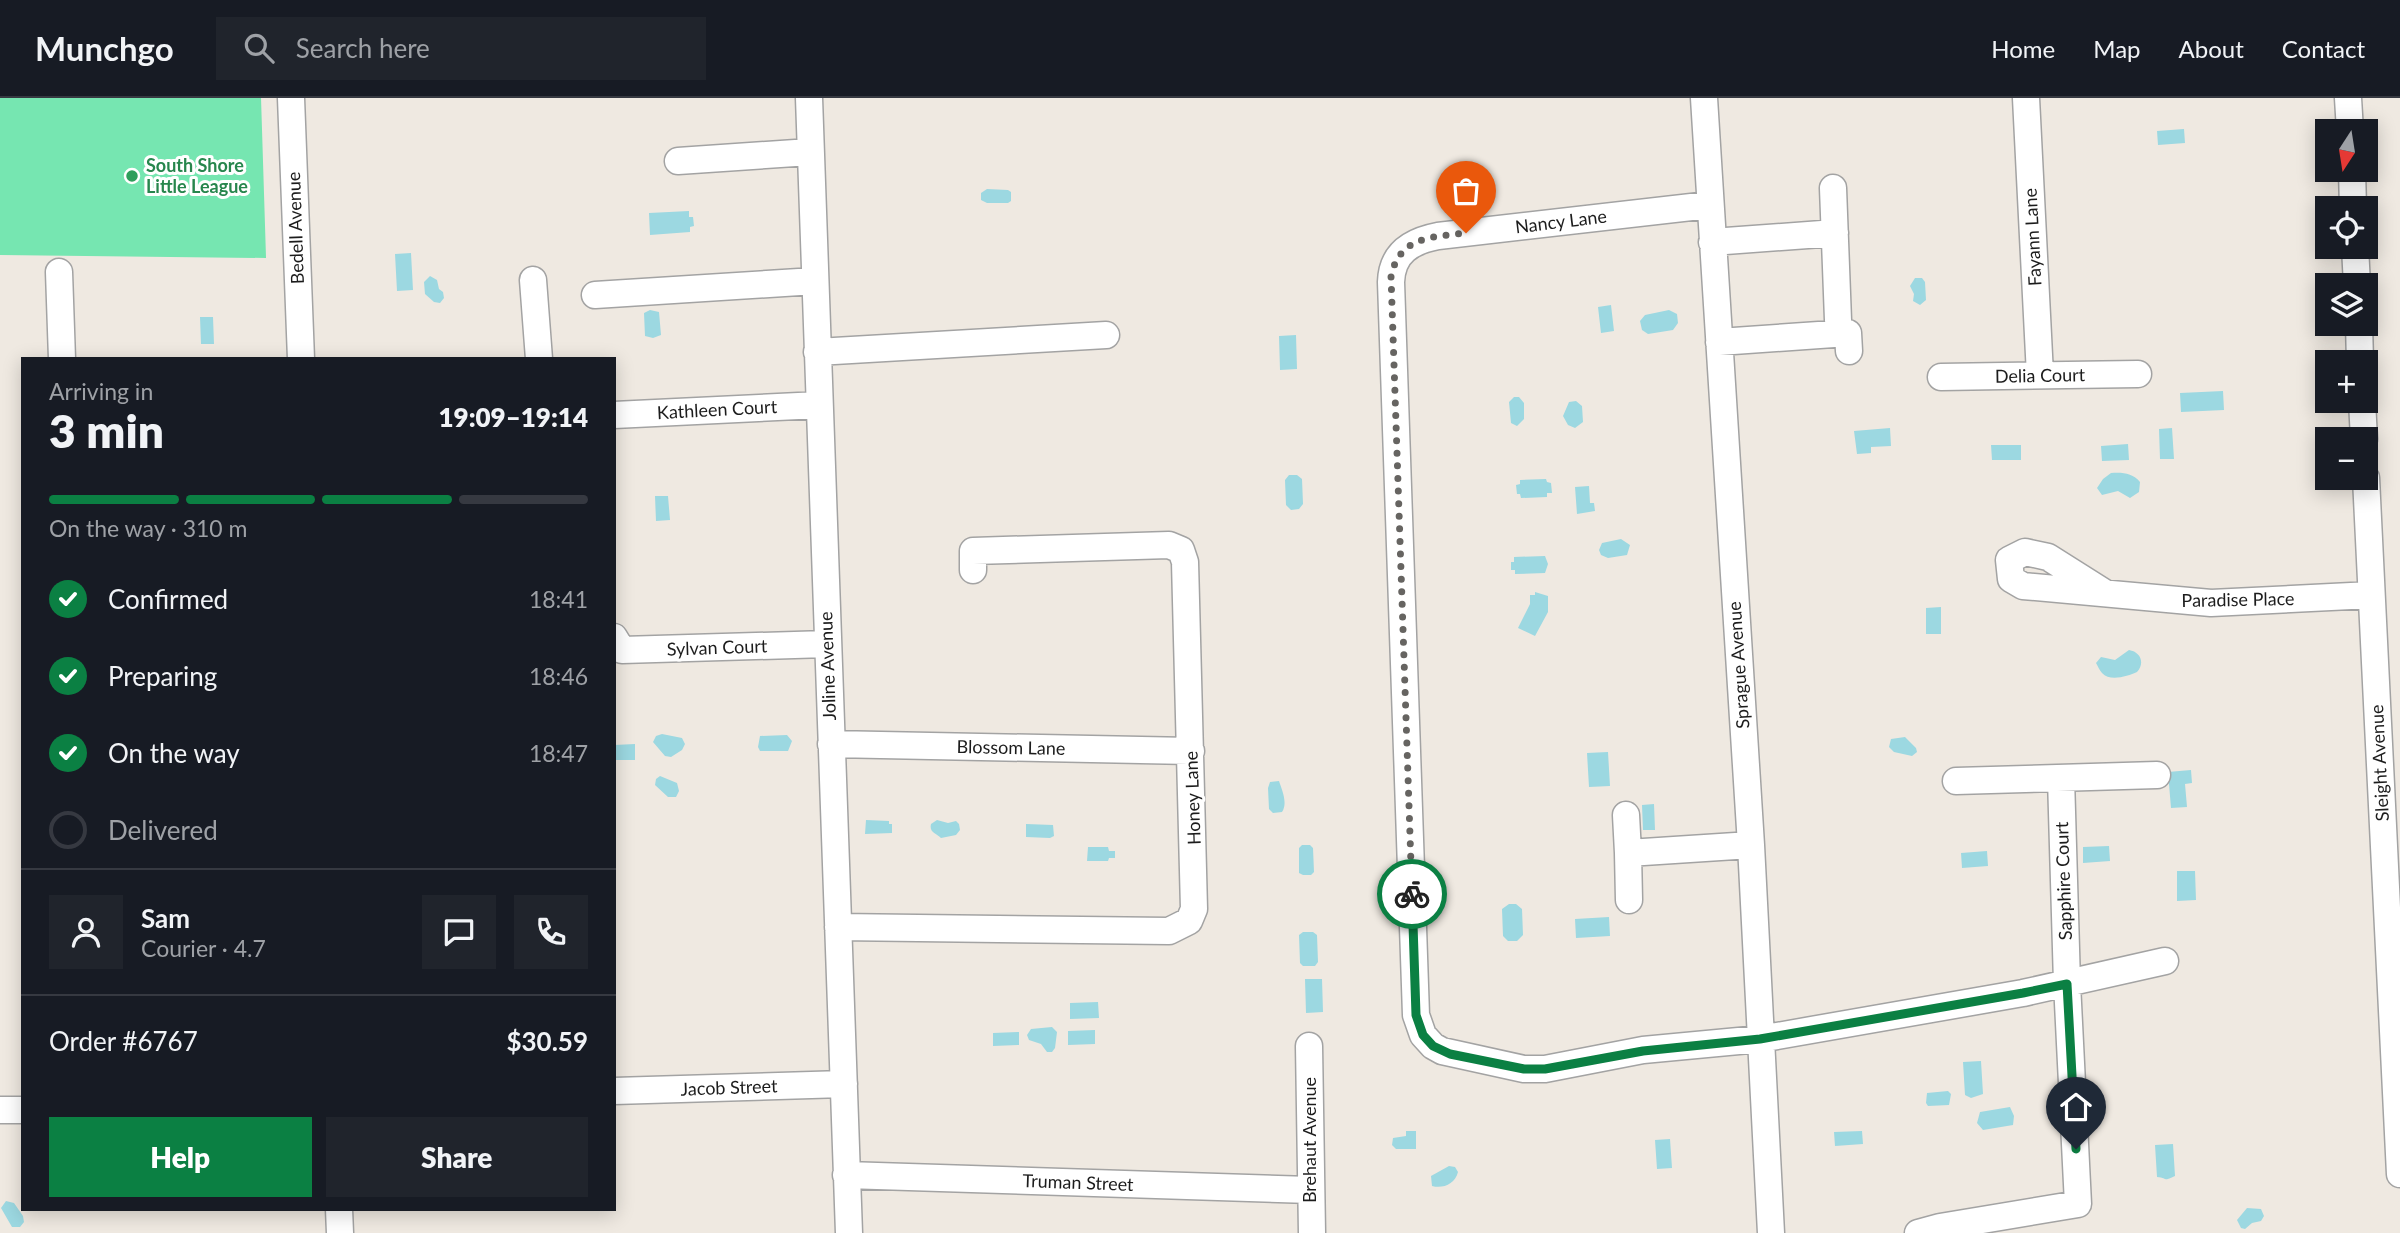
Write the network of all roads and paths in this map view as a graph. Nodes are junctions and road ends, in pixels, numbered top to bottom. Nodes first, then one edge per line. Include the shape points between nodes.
1 (291, 98) edge
2 (809, 98) edge
3 (1704, 98) edge
4 (2026, 98) edge
5 (2348, 98) edge
6 (2349, 119) edge
7 (810, 152) junction
8 (678, 161) dead end
9 (1833, 188) dead end
10 (1709, 205) junction
11 (1835, 233) junction
12 (1712, 242) junction
13 (59, 272) dead end
14 (533, 280) dead end
15 (815, 281) junction
16 (595, 295) dead end
17 (1838, 320) dead end
18 (1106, 335) dead end
19 (1718, 342) junction
20 (1849, 351) dead end
21 (817, 352) junction
22 (62, 357) edge
23 (300, 357) edge
24 (539, 357) edge
25 (2138, 374) dead end
26 (2040, 375) junction
27 (1941, 377) dead end
28 (819, 405) junction
29 (616, 415) edge
30 (2367, 490) edge
31 (973, 570) dead end
32 (2105, 593) dead end
33 (2371, 595) junction
34 (616, 640) edge
35 (827, 644) junction
36 (831, 744) junction
37 (1191, 751) junction
38 (2157, 775) dead end
39 (2061, 778) junction
40 (1956, 781) dead end
41 (1626, 816) dead end
42 (1751, 845) junction
43 (1628, 853) junction
44 (1629, 900) dead end
45 (838, 927) junction
46 (2165, 961) dead end
47 (2067, 984) junction
48 (1760, 1039) junction
49 (1309, 1046) dead end
50 (2397, 1051) edge
51 (844, 1084) junction
52 (616, 1091) edge
53 (21, 1110) edge
54 (0, 1111) edge
55 (2400, 1174) edge
56 (846, 1175) junction
57 (1310, 1191) junction
58 (338, 1211) edge
59 (340, 1233) edge
60 (849, 1233) edge
61 (1312, 1233) edge
62 (1771, 1233) edge
63 (1918, 1233) edge

1 - 23 street, Bedell Avenue
2 - 7 street, Joline Avenue
3 - 10 street, Sprague Avenue
4 - 26 street, Fayann Lane
5 - 6 street
7 - 8 street
7 - 15 street, Joline Avenue
9 - 11 street
10 - 12 street, Sprague Avenue
10 - 48 street, Nancy Lane via 1419,240 1399,255 1391,276 1417,1023 1427,1041 1450,1054 1536,1070 1643,1051
11 - 12 street
11 - 17 street
12 - 19 street, Sprague Avenue
13 - 22 street
14 - 24 street
15 - 16 street
15 - 21 street, Joline Avenue
18 - 21 street
19 - 20 street via 1848,333
19 - 42 street, Sprague Avenue
21 - 28 street, Joline Avenue
25 - 26 street, Delia Court
26 - 27 street, Delia Court
28 - 29 street, Kathleen Court
28 - 35 street, Joline Avenue
30 - 33 street, Sleight Avenue
31 - 37 street, Honey Lane via 973,551 1169,545 1181,550
32 - 33 street, Paradise Place via 2222,603
33 - 50 street, Sleight Avenue
34 - 35 street, Sylvan Court via 622,650
35 - 36 street, Joline Avenue
36 - 37 street, Blossom Lane
36 - 45 street, Joline Avenue
37 - 45 street, Honey Lane via 1195,897 1189,921 1181,927 1169,931
38 - 39 street
39 - 40 street
39 - 47 street, Sapphire Court
41 - 43 street
42 - 43 street
42 - 48 street, Sprague Avenue
43 - 44 street
45 - 51 street, Joline Avenue
46 - 47 street
47 - 48 street
47 - 63 street, Sapphire Court via 2078,1204
48 - 62 street, Sprague Avenue
49 - 57 street, Brehaut Avenue
50 - 55 street, Sleight Avenue
51 - 52 street, Jacob Street
51 - 56 street, Joline Avenue
53 - 54 street
56 - 57 street, Truman Street
56 - 60 street, Joline Avenue
57 - 61 street, Brehaut Avenue
58 - 59 street

